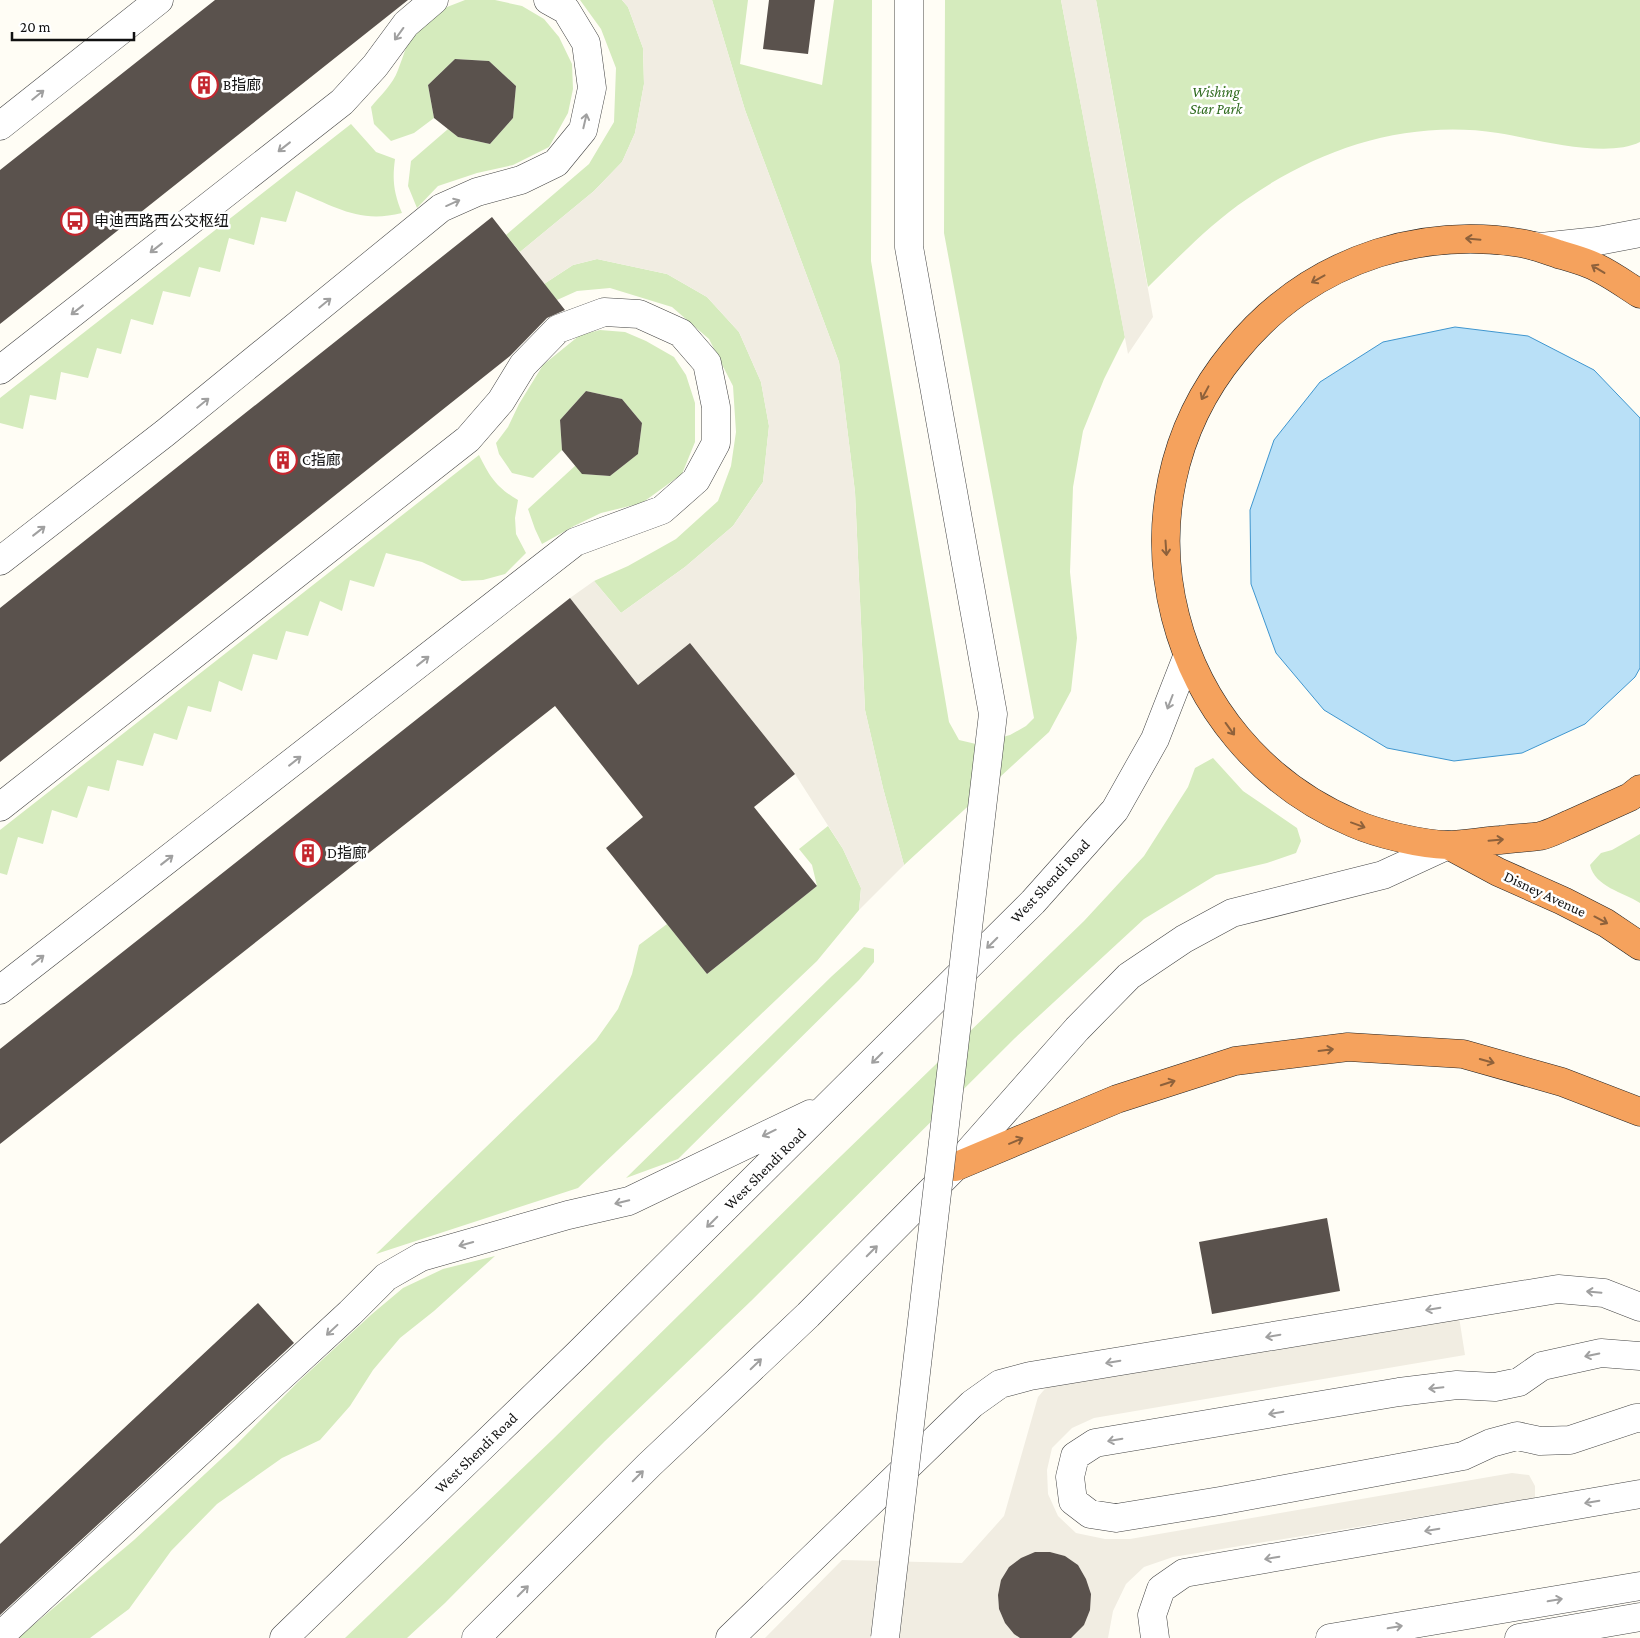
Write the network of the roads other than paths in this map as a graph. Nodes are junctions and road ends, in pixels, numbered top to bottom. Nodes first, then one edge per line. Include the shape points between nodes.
1 (159, 0) edge
2 (434, 0) edge
3 (548, 0) edge
4 (909, 0) edge
5 (0, 126) edge
6 (1640, 233) edge
7 (1522, 243) junction
8 (1640, 294) edge
9 (0, 370) edge
10 (0, 561) edge
11 (1188, 657) junction
12 (1640, 788) edge
13 (0, 807) edge
14 (1448, 845) junction
15 (1640, 946) edge
16 (963, 972) junction
17 (0, 990) edge
18 (829, 1105) junction
19 (1640, 1112) edge
20 (955, 1167) junction
21 (1640, 1308) edge
22 (1640, 1356) edge
23 (1640, 1418) edge
24 (1640, 1494) edge
25 (1640, 1586) edge
26 (1640, 1618) edge
27 (501, 1626) edge
28 (0, 1636) edge
29 (284, 1638) edge
30 (476, 1638) edge
31 (730, 1638) edge
32 (885, 1638) edge
33 (1155, 1638) edge
34 (1330, 1638) edge
35 (1519, 1638) edge

5 -> 1 street
2 -> 9 street via 406,24 375,66 342,102
10 -> 3 street via 165,433 441,208 477,192 521,180 556,163 583,130 592,88 586,43 566,10
4 - 16 street, bridge via 909,247 993,714
6 - 7 street via 1541,247
8 -> 7 highway via 1591,264
7 -> 11 highway via 1464,238 1406,245 1349,262 1298,290 1253,328 1215,374 1188,426 1171,483 1165,542 1171,600
11 -> 14 highway via 1209,700 1237,739 1272,774 1311,802 1354,824 1400,838
11 -> 16 street, West Shendi Road via 1155,739 1114,810 1033,902
14 -> 12 highway via 1543,836 1630,797
17 -> 13 street via 575,542 662,510 696,480 716,443 716,407 707,363 681,333 639,314 604,312 558,329 523,365 501,401 468,439
14 -> 15 highway, Disney Avenue via 1606,922
14 - 20 street via 1383,875 1232,913 1184,938 1129,976 1077,1029
16 -> 18 street, West Shendi Road
16 - 32 street, bridge
18 -> 28 street via 629,1201 421,1257 386,1277
18 -> 29 street, West Shendi Road via 580,1353
20 -> 19 highway via 1117,1099 1235,1061 1348,1047 1463,1054 1562,1082
27 -> 20 street via 649,1465 808,1315
21 -> 31 street via 1604,1293 1558,1289 1030,1376 1000,1384 972,1404
22 -> 23 street via 1601,1353 1542,1366 1519,1382 1495,1388 1457,1385 1399,1392 1095,1443 1075,1456 1070,1477 1073,1502 1090,1514 1116,1518 1463,1456 1517,1436 1540,1441 1570,1440
24 -> 33 street via 1184,1573 1161,1589 1152,1615
34 -> 25 street
26 - 35 street
27 - 30 street

